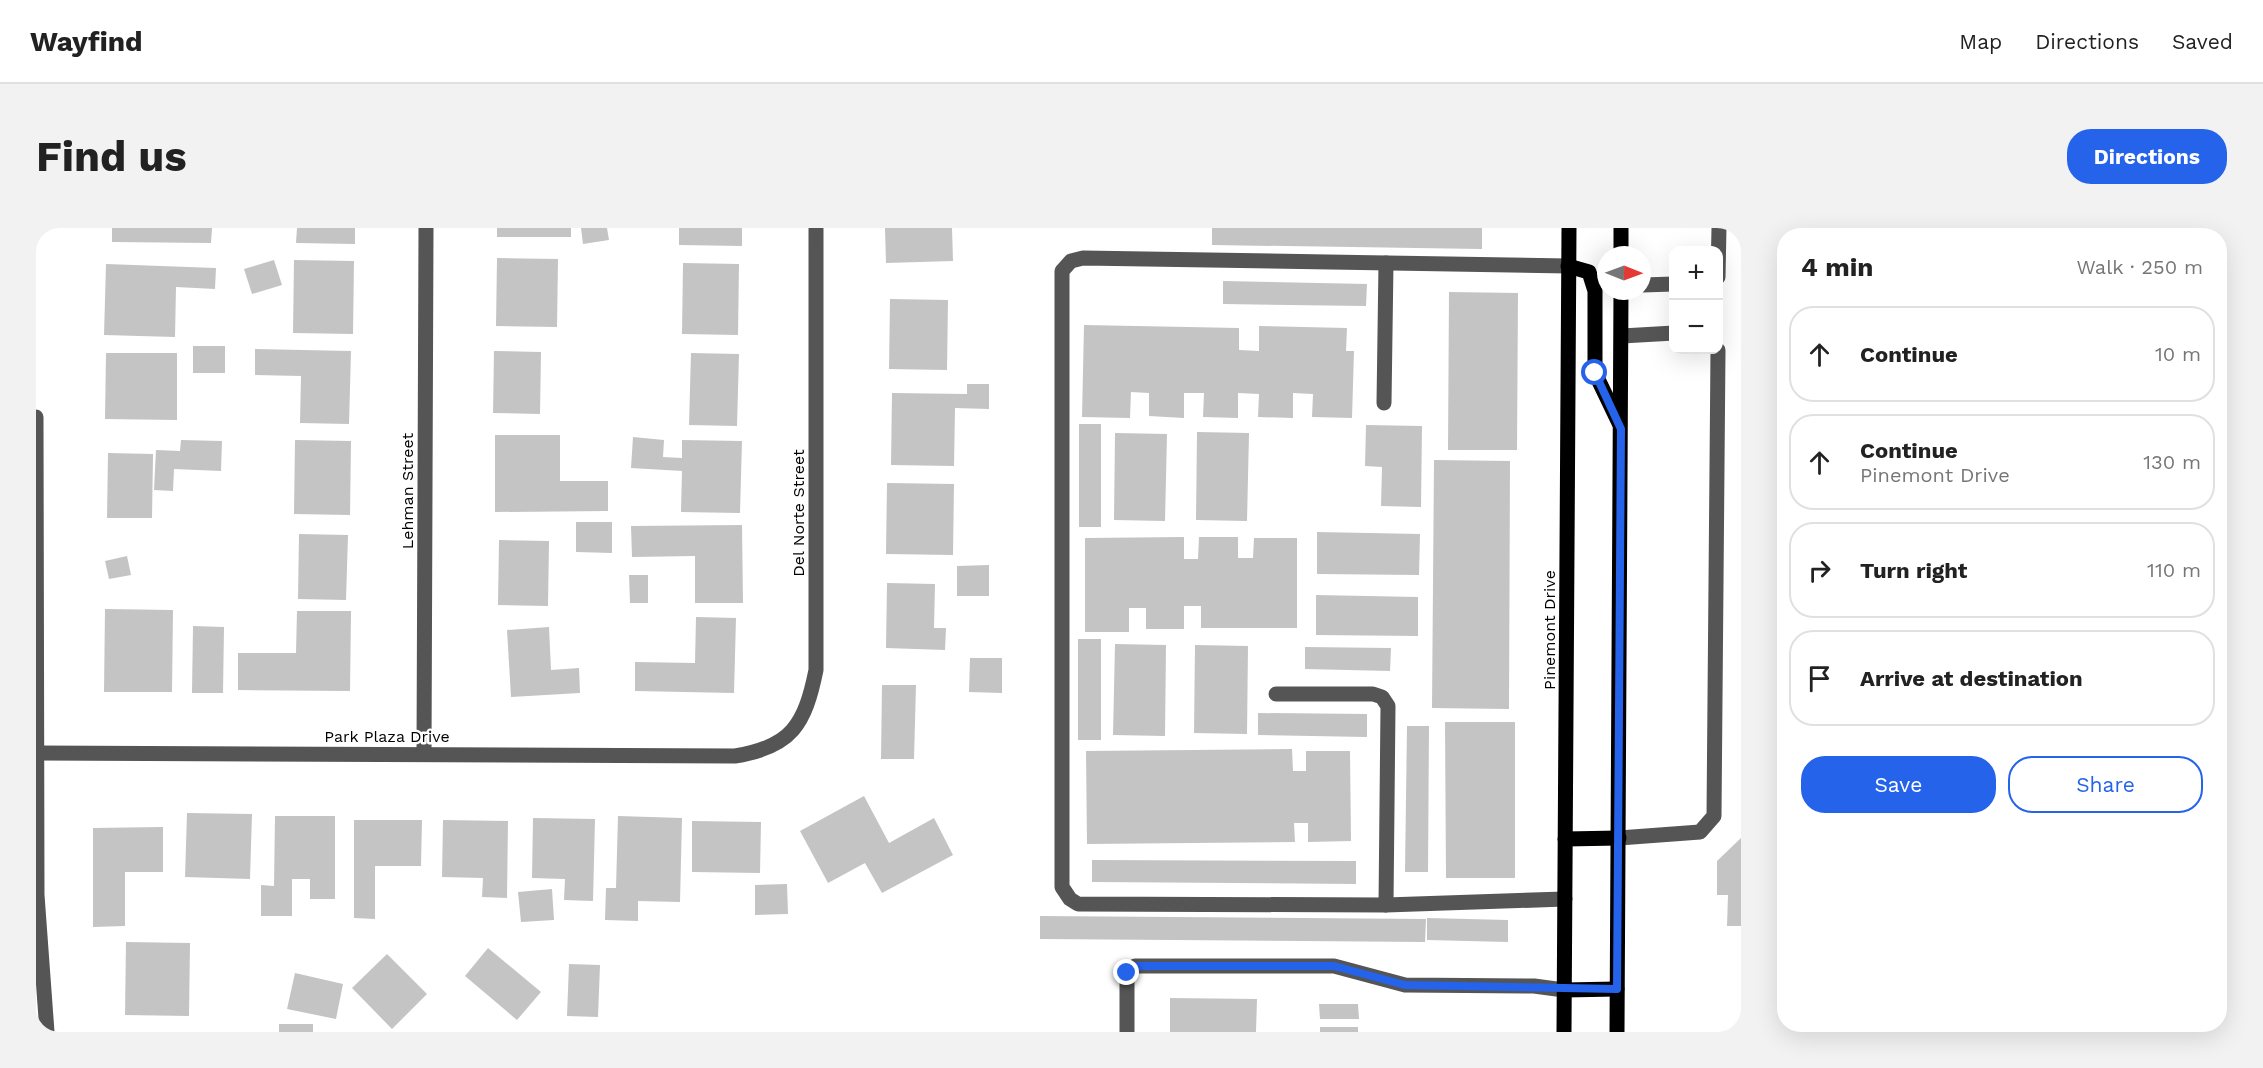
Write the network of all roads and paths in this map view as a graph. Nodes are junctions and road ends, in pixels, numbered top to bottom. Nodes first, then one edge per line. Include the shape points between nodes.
1 (426, 228) edge
2 (816, 228) edge
3 (1569, 228) edge
4 (1622, 228) edge
5 (1719, 228) edge
6 (1621, 246) edge
7 (1719, 246) edge
8 (1386, 263) junction
9 (1568, 266) junction
10 (1669, 284) edge
11 (1651, 285) edge
12 (1621, 300) edge
13 (1669, 333) edge
14 (1622, 336) junction
15 (1718, 354) edge
16 (1384, 402) dead end
17 (36, 417) edge
18 (1621, 429) junction
19 (36, 521) edge
20 (1276, 694) dead end
21 (37, 753) edge
22 (424, 753) junction
23 (738, 755) joint
24 (1619, 838) junction
25 (1565, 839) junction
26 (36, 896) edge
27 (1564, 899) junction
28 (1386, 905) junction
29 (1617, 989) junction
30 (1564, 990) junction
31 (47, 1032) edge
32 (1127, 1032) edge
33 (1564, 1032) edge
34 (1617, 1032) edge

1 - 22 street, Lehman Street
2 - 23 street, Del Norte Street via 816,670 809,706 788,737 760,752
3 - 9 main road, Pinemont Drive
4 - 6 main road
5 - 7 street
8 - 9 street
8 - 16 street
8 - 28 street via 1083,258 1071,261 1062,271 1062,887 1078,904
9 - 18 main road via 1589,272 1595,291 1595,373
9 - 25 main road, Pinemont Drive
10 - 11 street
12 - 14 main road
13 - 14 street
14 - 18 main road
15 - 24 street via 1714,816 1700,832
17 - 19 street
18 - 24 main road
19 - 21 street
20 - 28 street via 1373,694 1383,698 1388,706
21 - 22 street, Park Plaza Drive
21 - 26 street
22 - 23 street, Park Plaza Drive
24 - 25 main road
24 - 29 main road
25 - 27 main road, Pinemont Drive
26 - 31 street
27 - 28 street
27 - 30 main road, Pinemont Drive
29 - 30 main road
29 - 34 main road
30 - 32 street via 1534,986 1405,985 1334,966 1135,966 1127,973
30 - 33 main road, Pinemont Drive

